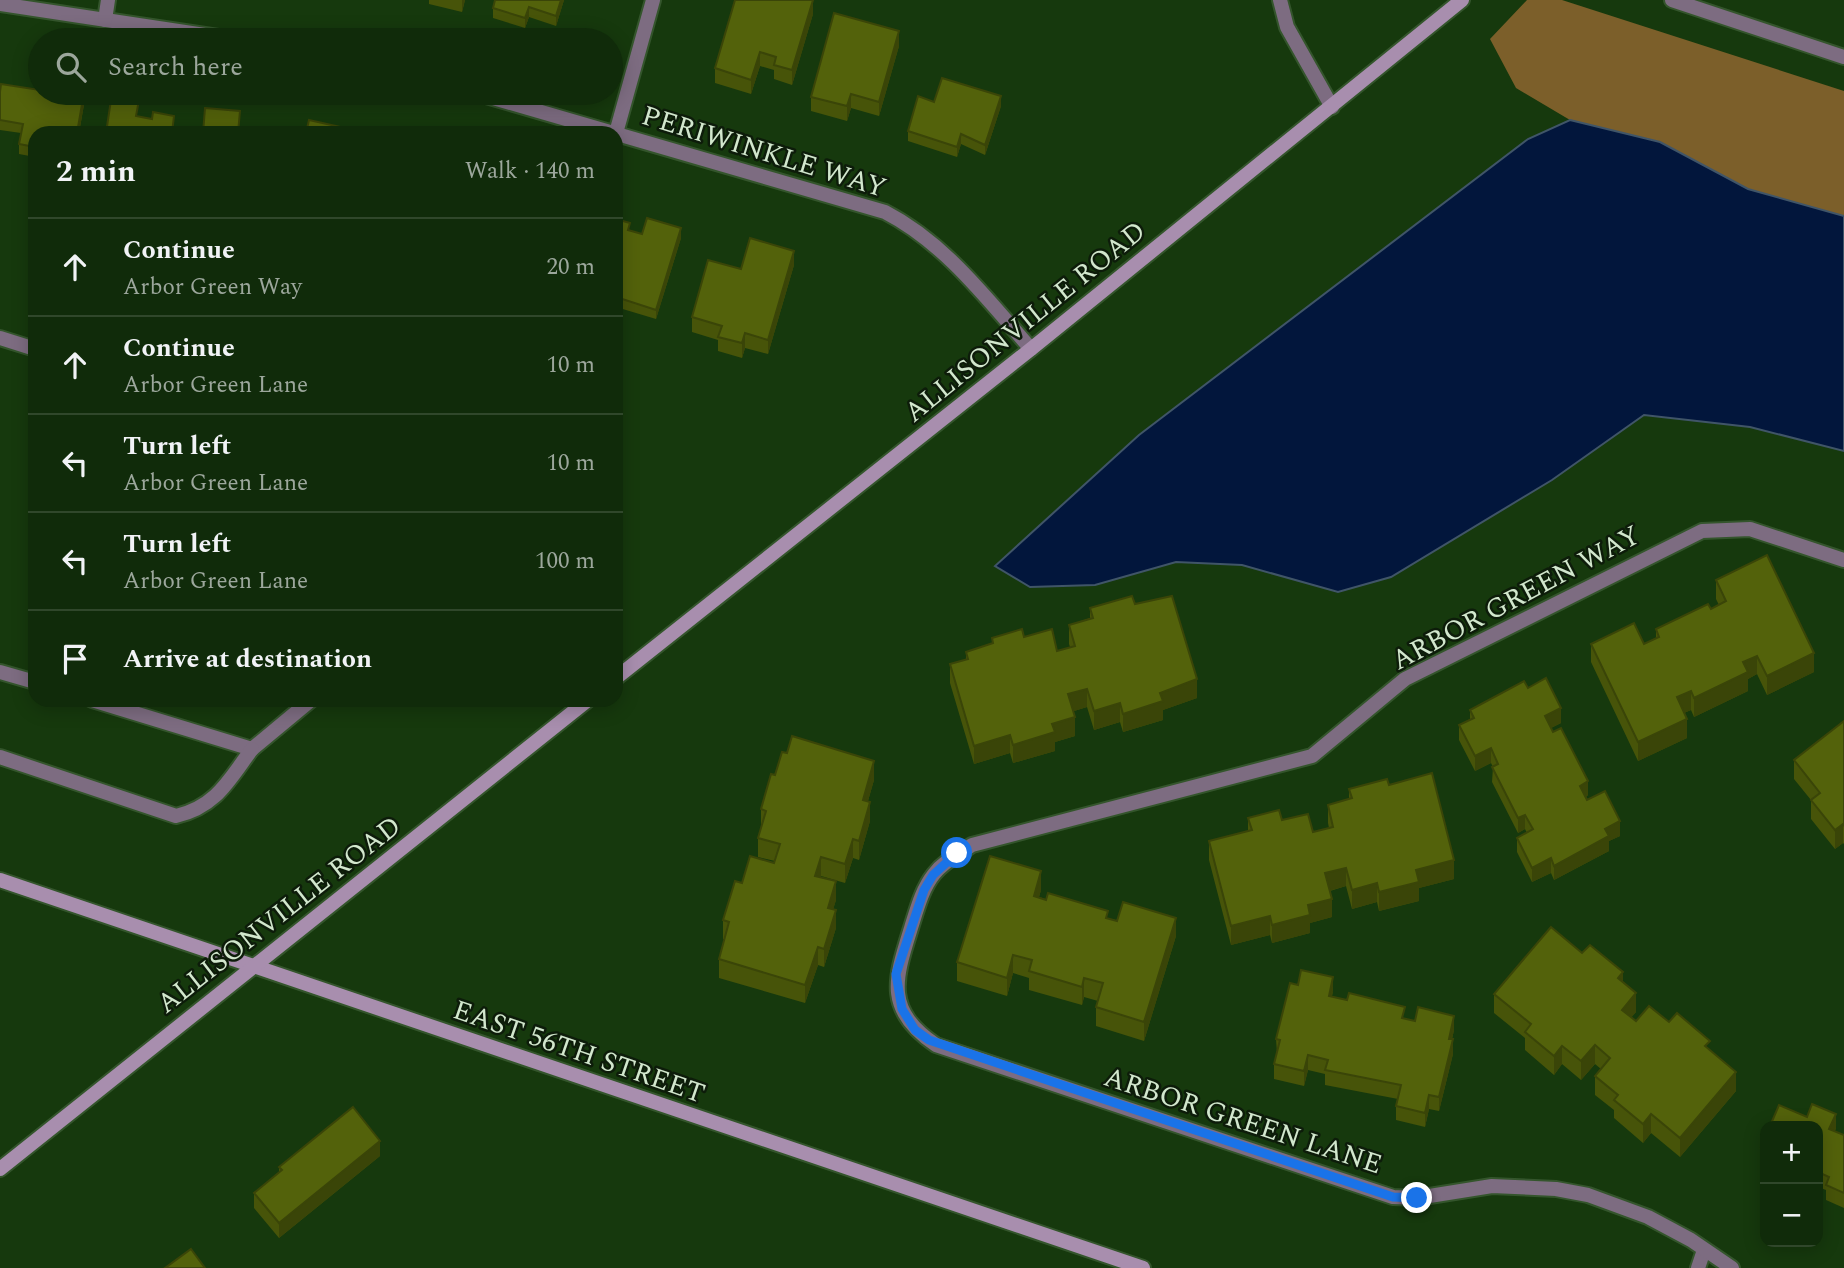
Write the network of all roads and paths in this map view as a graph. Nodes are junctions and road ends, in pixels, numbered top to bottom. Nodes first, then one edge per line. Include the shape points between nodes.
1 (108, 0) edge
2 (653, 0) edge
3 (1280, 0) edge
4 (1462, 0) edge
5 (1672, 0) edge
6 (0, 4) edge
7 (105, 20) junction
8 (158, 28) edge
9 (1844, 57) edge
10 (518, 105) edge
11 (1332, 107) junction
12 (592, 126) edge
13 (618, 126) edge
14 (623, 135) edge
15 (0, 338) edge
16 (28, 347) edge
17 (1031, 349) junction
18 (1844, 560) edge
19 (0, 672) edge
20 (623, 672) edge
21 (28, 680) edge
22 (115, 707) edge
23 (303, 707) edge
24 (576, 707) edge
25 (252, 749) junction
26 (0, 757) edge
27 (0, 880) edge
28 (909, 935) joint
29 (250, 967) junction
30 (0, 1169) edge
31 (1704, 1250) junction
32 (1143, 1268) edge
33 (1698, 1268) edge
34 (1732, 1268) edge

1 - 7 street
2 - 13 street
3 - 11 street via 1287,27
4 - 11 main road, ALLISONVILLE ROAD
5 - 9 street
6 - 7 street
7 - 8 street
10 - 12 street, PERIWINKLE WAY
11 - 17 main road, ALLISONVILLE ROAD
14 - 17 street, PERIWINKLE WAY via 864,204 900,220 965,273
15 - 16 street
17 - 20 main road, ALLISONVILLE ROAD
18 - 28 street, ARBOR GREEN WAY via 1750,529 1712,529 1684,538 1405,679 1312,756 972,845 933,875
19 - 21 street
22 - 25 street
23 - 25 street
24 - 29 main road, ALLISONVILLE ROAD
25 - 26 street via 213,801 176,816
27 - 29 main road, EAST 56TH STREET
28 - 31 street, ARBOR GREEN LANE via 896,974 902,1009 915,1030 936,1045 1393,1197 1417,1198 1492,1186 1556,1189 1588,1195 1648,1217
29 - 30 main road, ALLISONVILLE ROAD
29 - 32 main road, EAST 56TH STREET
31 - 33 street
31 - 34 street, ARBOR GREEN LANE

